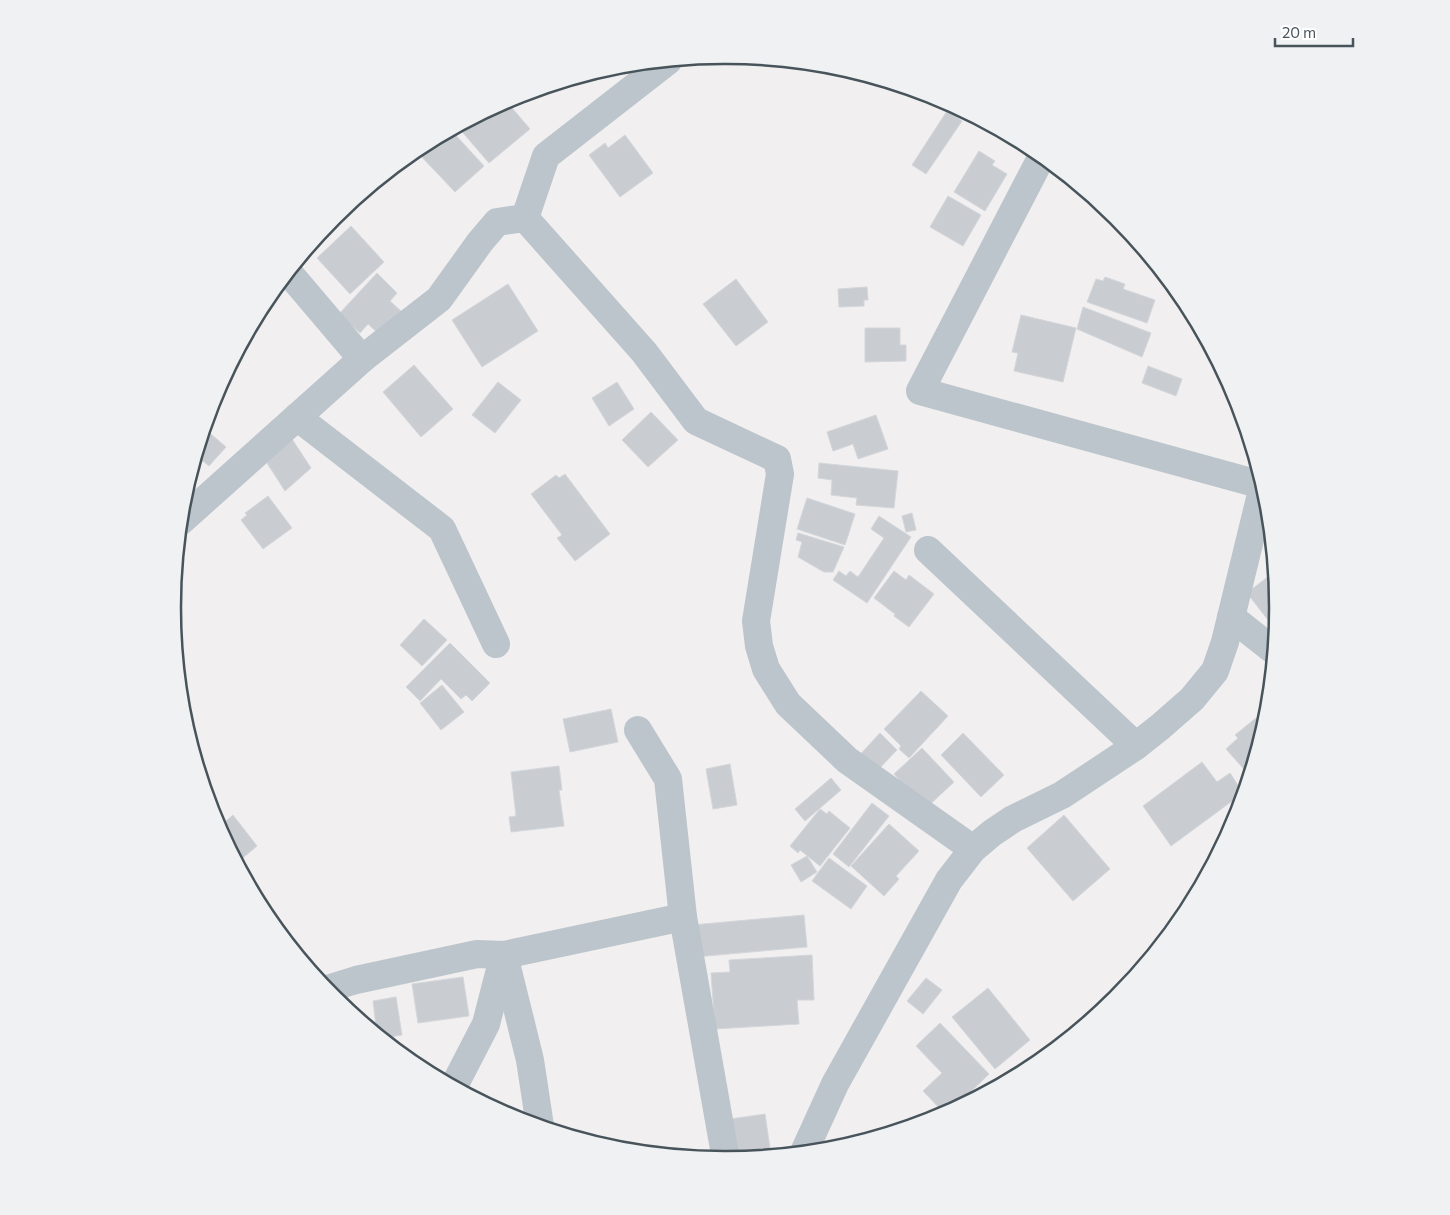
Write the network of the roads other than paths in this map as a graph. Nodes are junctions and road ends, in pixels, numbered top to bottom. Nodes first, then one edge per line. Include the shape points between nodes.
1 (660, 68) edge
2 (1038, 163) edge
3 (525, 218) junction
4 (292, 278) edge
5 (362, 360) junction
6 (297, 417) junction
7 (1254, 483) edge
8 (1258, 502) edge
9 (190, 513) edge
10 (928, 550) dead end
11 (1231, 617) junction
12 (496, 644) dead end
13 (1268, 646) edge
14 (638, 730) dead end
15 (1136, 746) junction
16 (973, 849) junction
17 (682, 918) junction
18 (504, 954) junction
19 (336, 986) edge
20 (457, 1080) edge
21 (539, 1118) edge
22 (807, 1145) edge
23 (724, 1151) edge

1 - 3 street via 546,156
2 - 7 street via 920,391
3 - 5 street via 497,222 439,299
3 - 16 street via 644,352 696,421 777,459 780,474 756,621 766,669 788,704 847,760
4 - 5 street
5 - 6 street
6 - 9 street
6 - 12 street via 442,529
8 - 11 street
10 - 15 street
11 - 13 street
11 - 15 street via 1215,671 1192,699
14 - 17 street via 668,780
15 - 16 street via 1062,795 1013,819
16 - 22 street via 949,880 835,1084
17 - 18 street
17 - 23 street
18 - 19 street via 477,954
18 - 20 street via 486,1024
18 - 21 street via 530,1060

